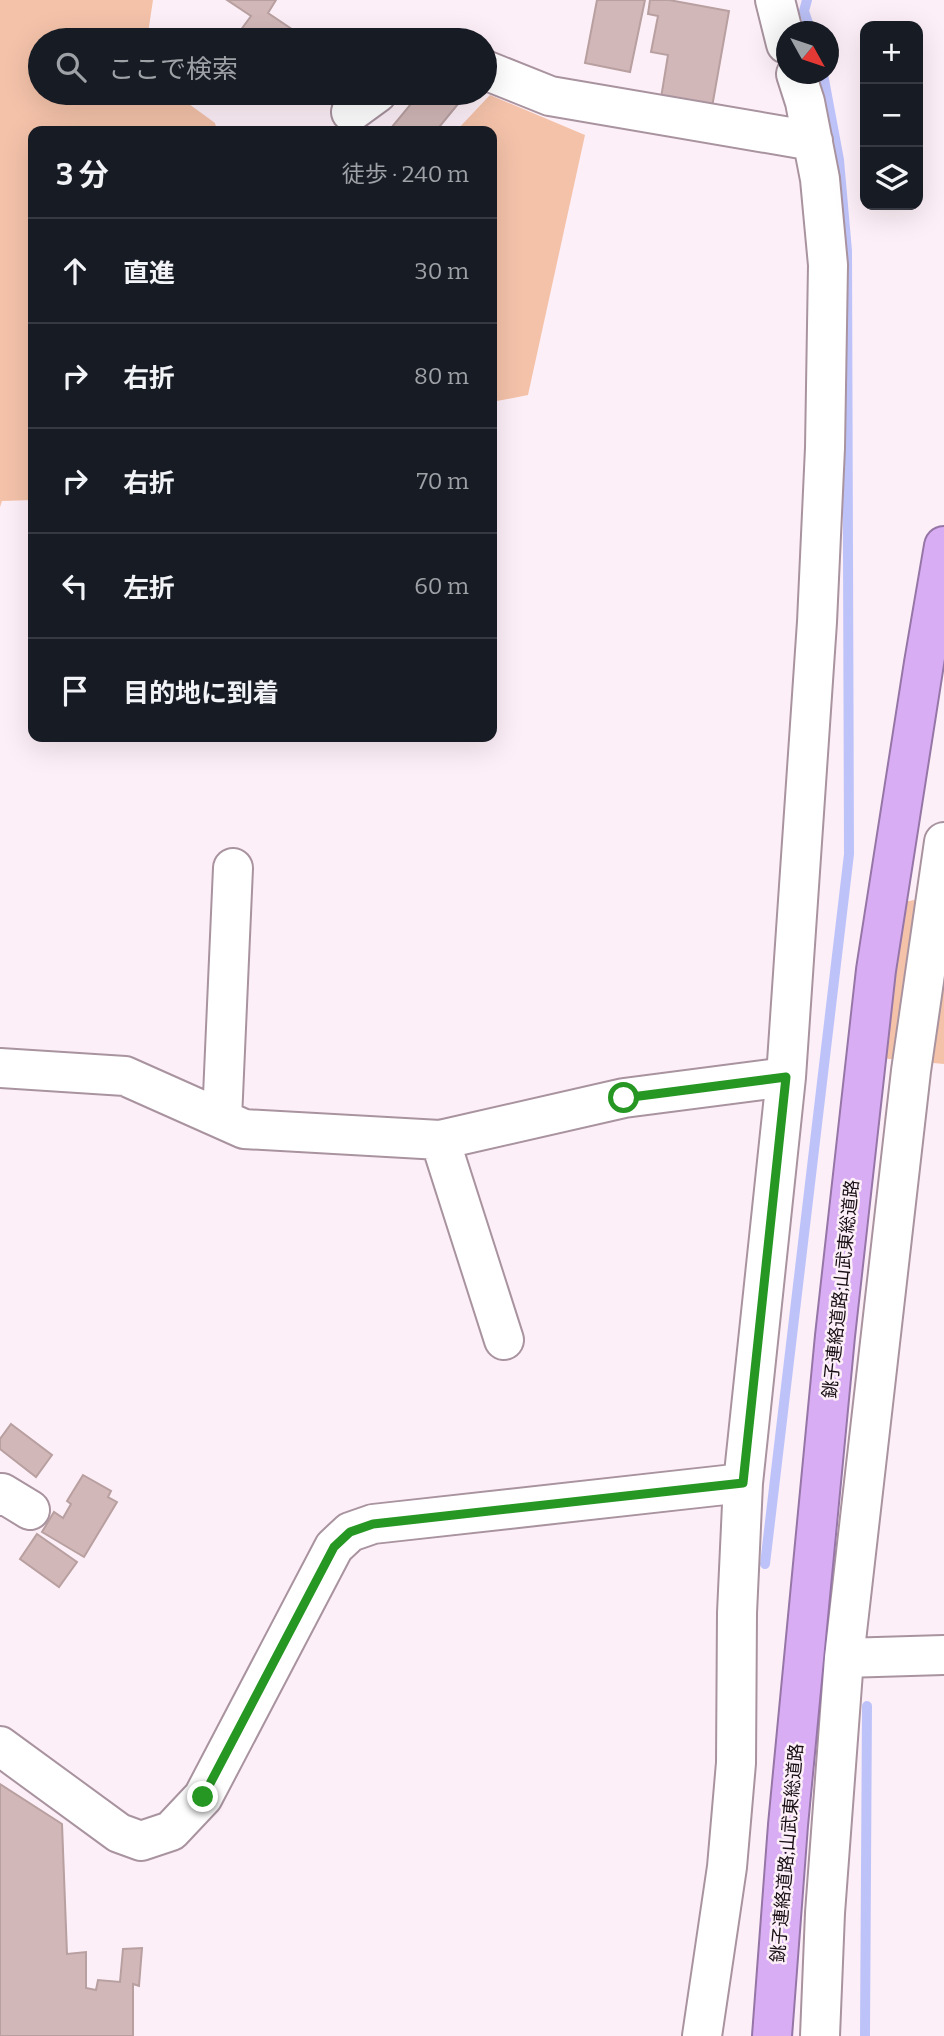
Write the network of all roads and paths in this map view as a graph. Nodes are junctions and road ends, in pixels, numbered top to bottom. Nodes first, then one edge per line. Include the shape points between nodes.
1 (775, 0) edge
2 (780, 21) edge
3 (497, 76) edge
4 (799, 84) edge
5 (813, 141) junction
6 (944, 545) edge
7 (944, 842) edge
8 (233, 868) dead end
9 (0, 1068) edge
10 (927, 1071) edge
11 (786, 1077) junction
12 (222, 1119) junction
13 (440, 1140) junction
14 (504, 1340) dead end
15 (743, 1483) junction
16 (944, 1655) edge
17 (844, 1658) junction
18 (0, 1746) edge
19 (702, 2036) edge
20 (772, 2036) edge
21 (820, 2036) edge

1 - 2 street
3 - 5 street via 550,96
4 - 5 street
5 - 11 street via 828,265 825,448
6 - 20 highway, 銚子連絡道路;山武東総道路 via 873,997 835,1336
7 - 10 street
8 - 12 street
9 - 12 street via 125,1076
10 - 17 street
11 - 13 street via 624,1098
11 - 15 street
12 - 13 street via 244,1129
13 - 14 street
15 - 18 street via 373,1524 350,1532 334,1547 203,1797 171,1831 141,1841 119,1833
15 - 19 street via 736,1763 727,1867
16 - 17 street
17 - 21 street

